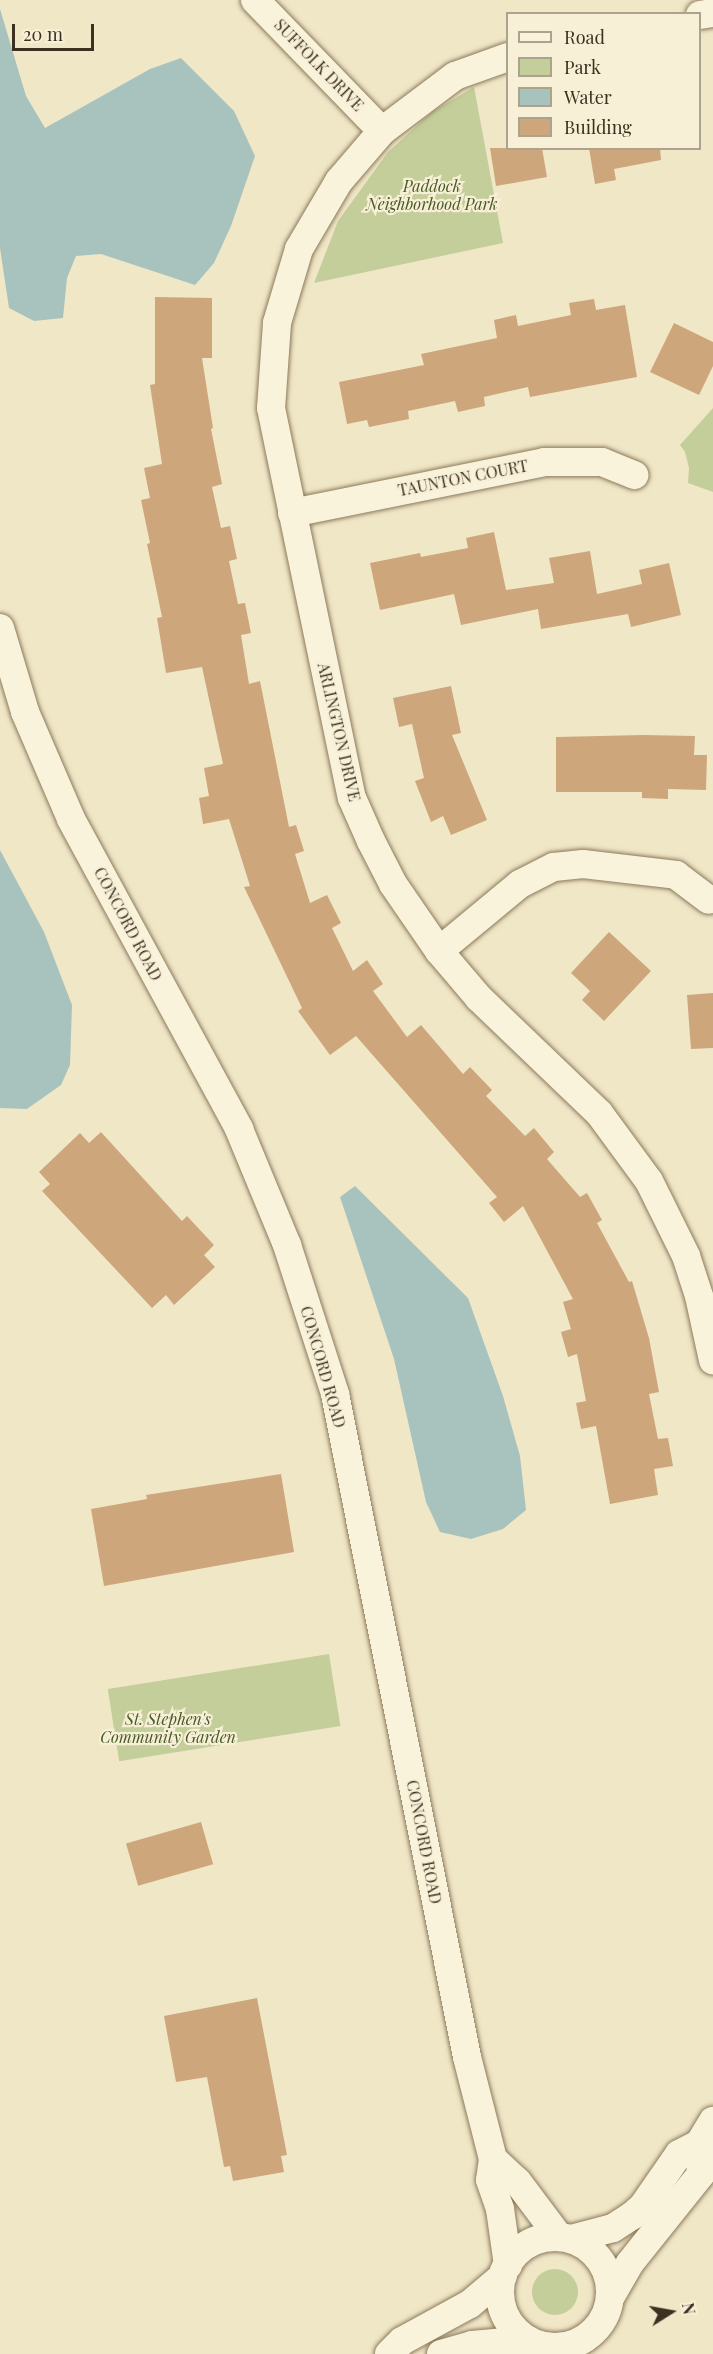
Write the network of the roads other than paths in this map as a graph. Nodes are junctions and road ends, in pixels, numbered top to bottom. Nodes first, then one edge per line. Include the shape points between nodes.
1 (255, 0) edge
2 (506, 57) edge
3 (382, 131) junction
4 (634, 475) dead end
5 (292, 513) junction
6 (0, 628) edge
7 (709, 900) dead end
8 (438, 951) junction
9 (713, 1360) edge
10 (706, 2133) edge
11 (493, 2159) junction
12 (565, 2238) junction
13 (505, 2270) junction
14 (610, 2296) junction
15 (528, 2340) junction
16 (389, 2354) edge
17 (441, 2354) edge

1 - 3 street, SUFFOLK DRIVE
2 - 3 street, ARLINGTON DRIVE via 455,76
3 - 5 street, ARLINGTON DRIVE via 339,181 299,249 277,323 271,408
4 - 5 street, TAUNTON COURT via 602,462 544,462
5 - 8 street, ARLINGTON DRIVE via 352,798 393,884
6 - 11 street, CONCORD ROAD via 25,712 71,819 238,1129 286,1245 335,1394 467,2057
7 - 8 street via 676,875 583,864 555,867 520,884
8 - 9 street, ARLINGTON DRIVE via 479,998 599,1113 631,1155 669,1218 686,1256
10 - 12 street via 679,2154 644,2206 633,2215 613,2228
10 - 14 street via 701,2174 630,2263
11 - 12 street
11 - 13 street, CONCORD ROAD via 490,2180 500,2209
12 - 13 street via 547,2238 524,2247
12 - 14 street via 583,2244 600,2261
13 - 15 street via 501,2294 504,2313
13 - 16 street via 470,2304 402,2341
14 - 15 street via 603,2319 587,2338 564,2347
15 - 17 street via 472,2344

